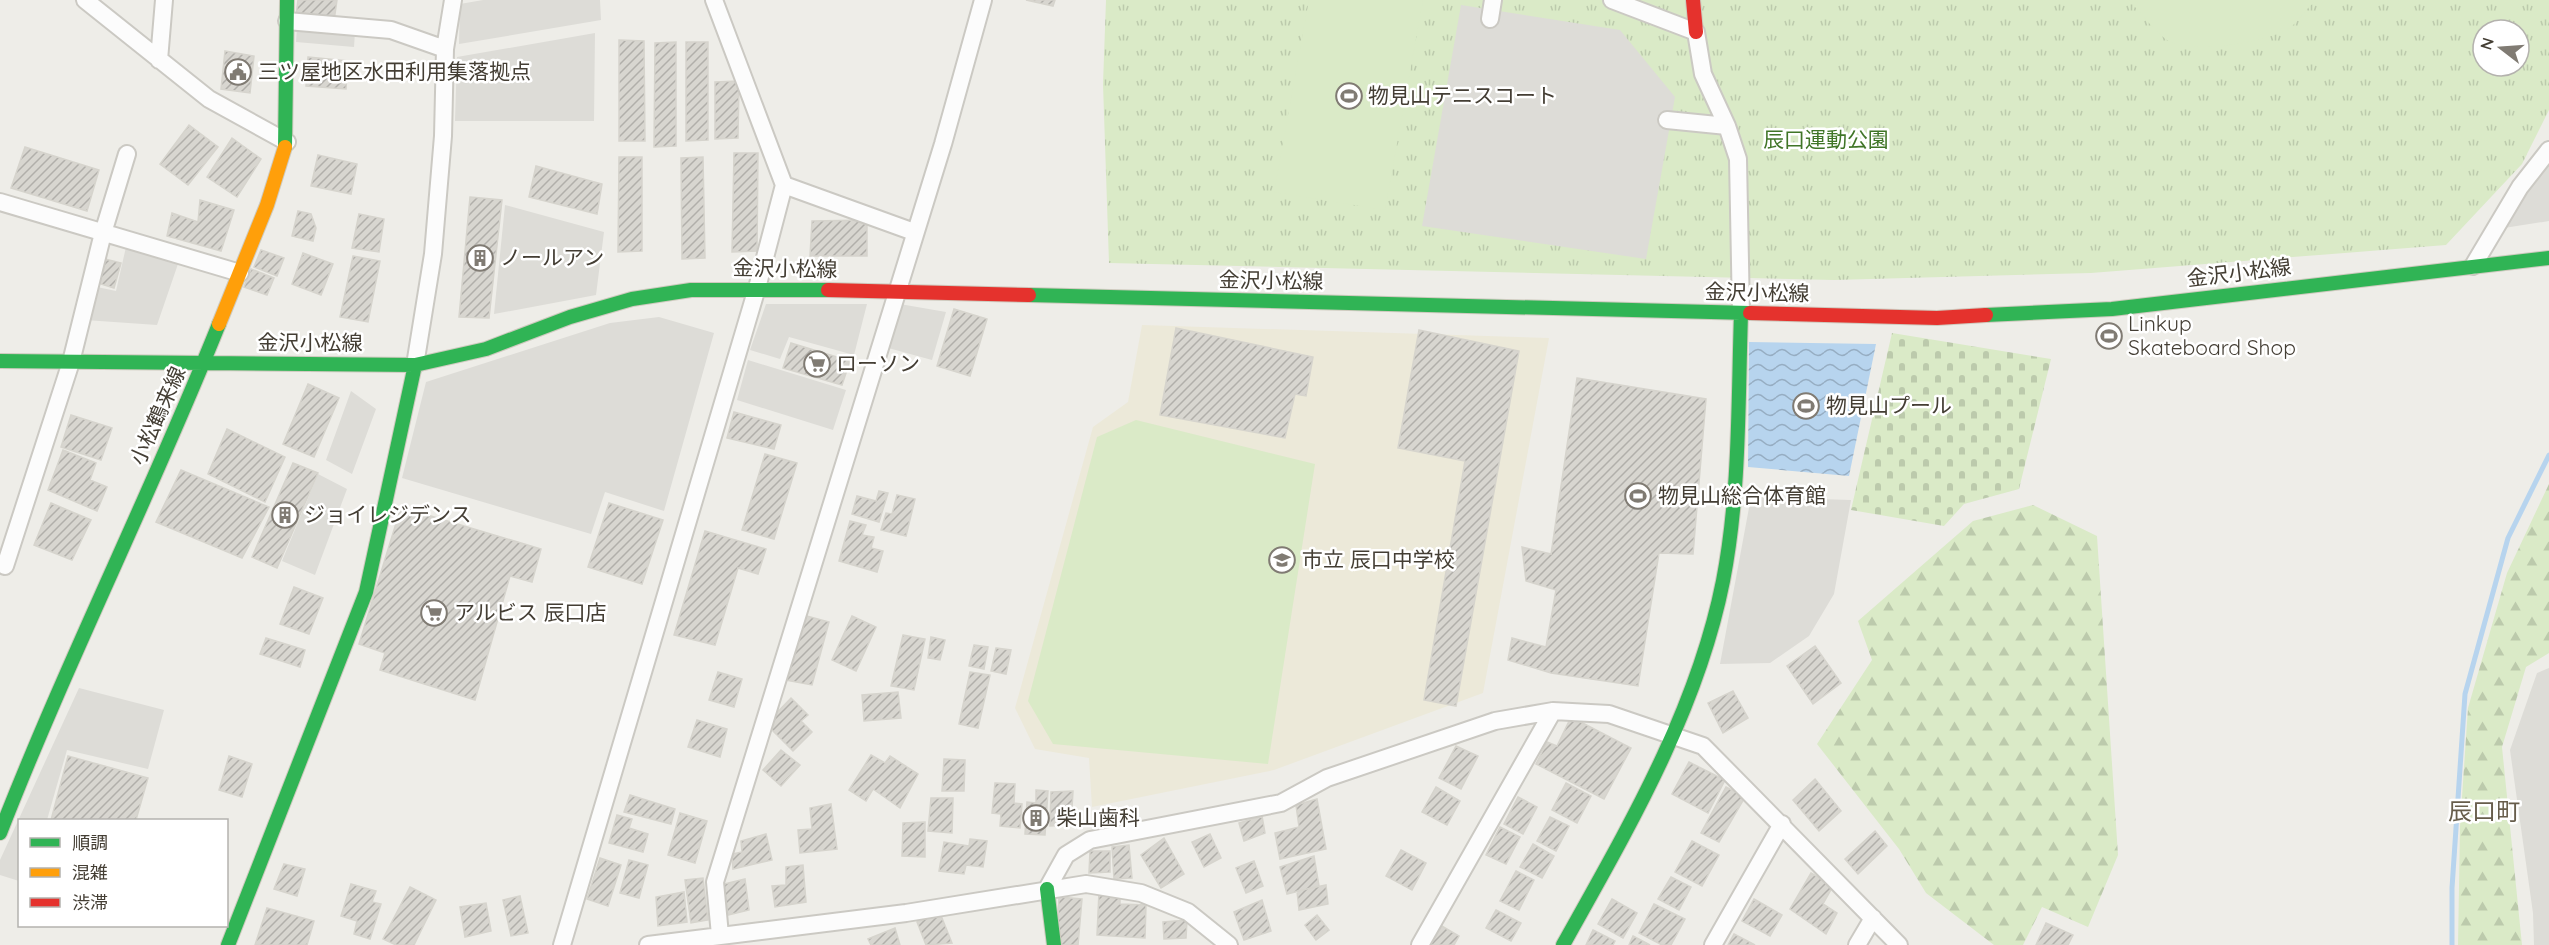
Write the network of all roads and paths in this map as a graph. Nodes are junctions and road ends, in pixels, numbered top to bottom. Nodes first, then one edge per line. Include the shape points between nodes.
1 (85, 0) edge
2 (164, 0) edge
3 (287, 0) edge
4 (453, 0) edge
5 (714, 0) edge
6 (983, 0) edge
7 (1493, 0) edge
8 (1612, 0) edge
9 (1693, 0) edge
10 (1490, 19) dead end
11 (287, 21) junction
12 (1696, 32) junction
13 (445, 49) junction
14 (159, 60) junction
15 (1667, 120) dead end
16 (1727, 126) junction
17 (287, 142) junction
18 (2549, 150) edge
19 (127, 154) dead end
20 (784, 185) junction
21 (0, 202) edge
22 (914, 232) junction
23 (103, 233) junction
24 (2549, 258) edge
25 (2473, 266) junction
26 (240, 273) junction
27 (757, 288) junction
28 (896, 292) junction
29 (1741, 314) junction
30 (0, 362) edge
31 (71, 362) junction
32 (204, 364) junction
33 (415, 365) junction
34 (5, 566) dead end
35 (1553, 711) junction
36 (1674, 734) junction
37 (1782, 824) junction
38 (0, 833) edge
39 (1047, 889) junction
40 (1873, 918) junction
41 (720, 935) junction
42 (228, 945) edge
43 (562, 945) edge
44 (648, 945) edge
45 (1054, 945) edge
46 (1229, 945) edge
47 (1420, 945) edge
48 (1563, 945) edge
49 (1713, 945) edge
50 (1857, 945) edge
51 (1899, 945) edge

1 - 14 street
2 - 14 street
3 - 11 main road, 小松鶴来線
4 - 13 street
5 - 20 street
6 - 22 street via 944,144
7 - 10 street
8 - 12 street
9 - 12 main road
11 - 13 street via 391,30
11 - 17 main road, 小松鶴来線
12 - 16 street via 1702,74
13 - 33 street via 444,136 433,254
14 - 17 street via 209,99
15 - 16 street
16 - 29 street via 1738,159
17 - 26 main road, 小松鶴来線
18 - 25 street via 2520,187
19 - 23 street
20 - 22 street
20 - 27 street
21 - 23 street
22 - 28 street
23 - 26 street
23 - 31 street
24 - 25 main road, 金沢小松線
25 - 29 main road, 金沢小松線 via 2112,309 1937,318
26 - 32 main road, 小松鶴来線
27 - 28 main road, 金沢小松線
27 - 33 main road, 金沢小松線 via 691,290 632,299 570,317 486,349
27 - 43 street
28 - 29 main road, 金沢小松線
28 - 41 street via 715,882
29 - 36 main road via 1733,492 1722,584 1693,686
30 - 31 main road, 金沢小松線
31 - 32 main road, 金沢小松線
31 - 34 street
32 - 33 main road, 金沢小松線
32 - 38 main road, 小松鶴来線 via 32,751
33 - 42 main road via 366,592
35 - 36 street via 1609,714
35 - 39 street via 1495,721 1401,751 1327,778 1281,802 1090,840 1066,855
35 - 47 street
36 - 37 street via 1703,746
36 - 48 main road via 1652,784
37 - 40 street
37 - 49 street
39 - 41 street via 906,913
39 - 45 main road
39 - 46 street via 1086,884 1140,893 1188,912
40 - 50 street
40 - 51 street
41 - 44 street

